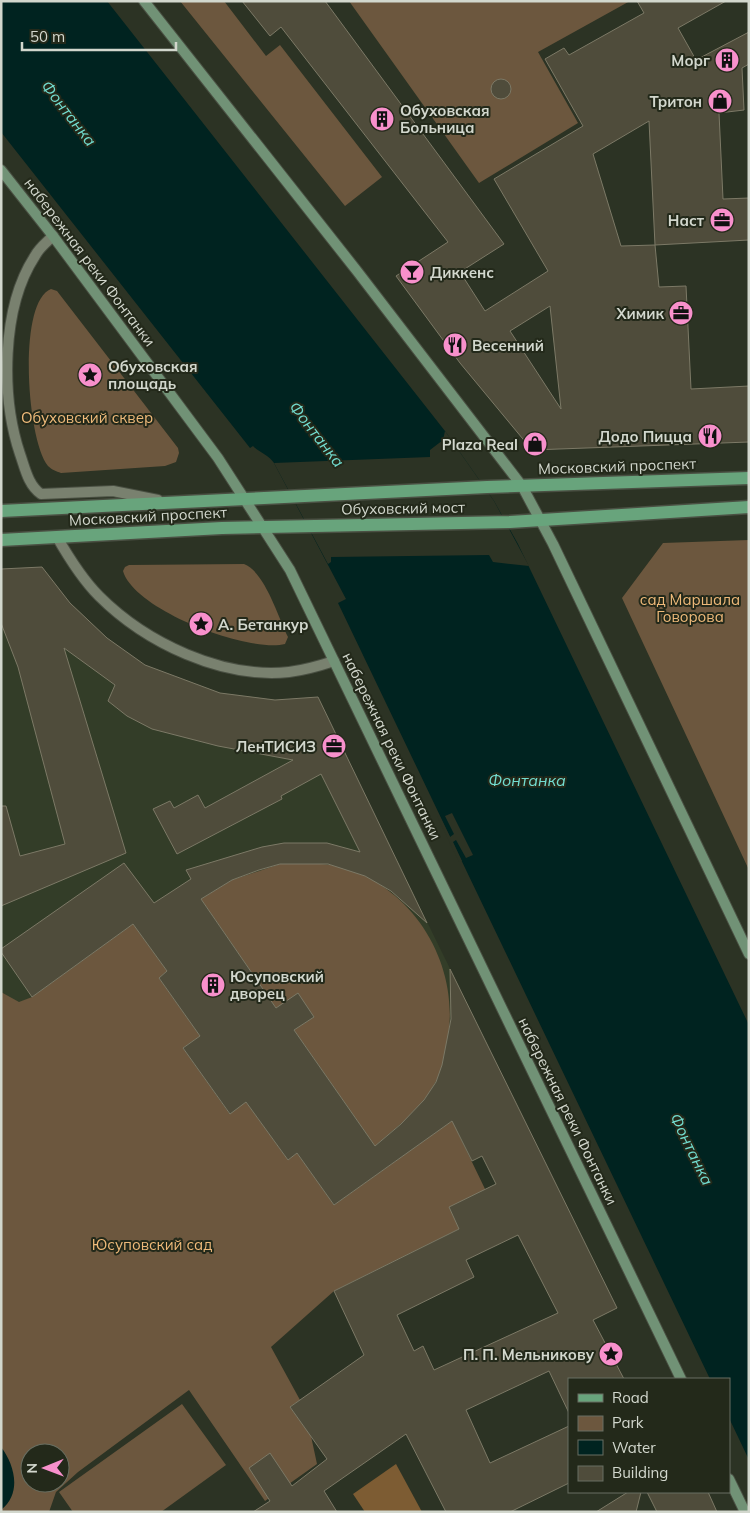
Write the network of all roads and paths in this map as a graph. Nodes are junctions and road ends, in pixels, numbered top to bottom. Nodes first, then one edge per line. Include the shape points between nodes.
1 (144, 1) edge
2 (1, 170) edge
3 (53, 236) junction
4 (749, 478) edge
5 (522, 486) junction
6 (487, 487) joint
7 (279, 498) joint
8 (246, 499) junction
9 (171, 503) junction
10 (749, 508) edge
11 (1, 511) edge
12 (540, 518) junction
13 (264, 527) junction
14 (297, 527) joint
15 (57, 537) junction
16 (1, 540) edge
17 (334, 661) junction
18 (749, 954) edge
19 (681, 1378) edge
20 (730, 1481) edge
21 (745, 1512) edge

1 - 5 main road
2 - 3 main road, набережная реки Фонтанки
3 - 8 main road, набережная реки Фонтанки
3 - 9 street via 35,255 20,288 8,350 13,427 29,480 41,494 113,491
4 - 5 main road, Московский проспект
5 - 6 main road, Московский проспект
5 - 12 main road
6 - 7 main road, Обуховский мост
7 - 8 main road, Московский проспект
8 - 9 main road, Московский проспект
8 - 13 main road, набережная реки Фонтанки
9 - 11 main road, Московский проспект
10 - 12 main road
12 - 14 main road, Обуховский мост via 510,522
12 - 18 main road
13 - 14 main road, Московский проспект
13 - 15 main road, Московский проспект
13 - 17 main road, набережная реки Фонтанки via 290,570
15 - 16 main road, Московский проспект
15 - 17 street via 81,576 121,617 174,647 220,665 258,671 288,672
17 - 19 main road, набережная реки Фонтанки
20 - 21 main road

